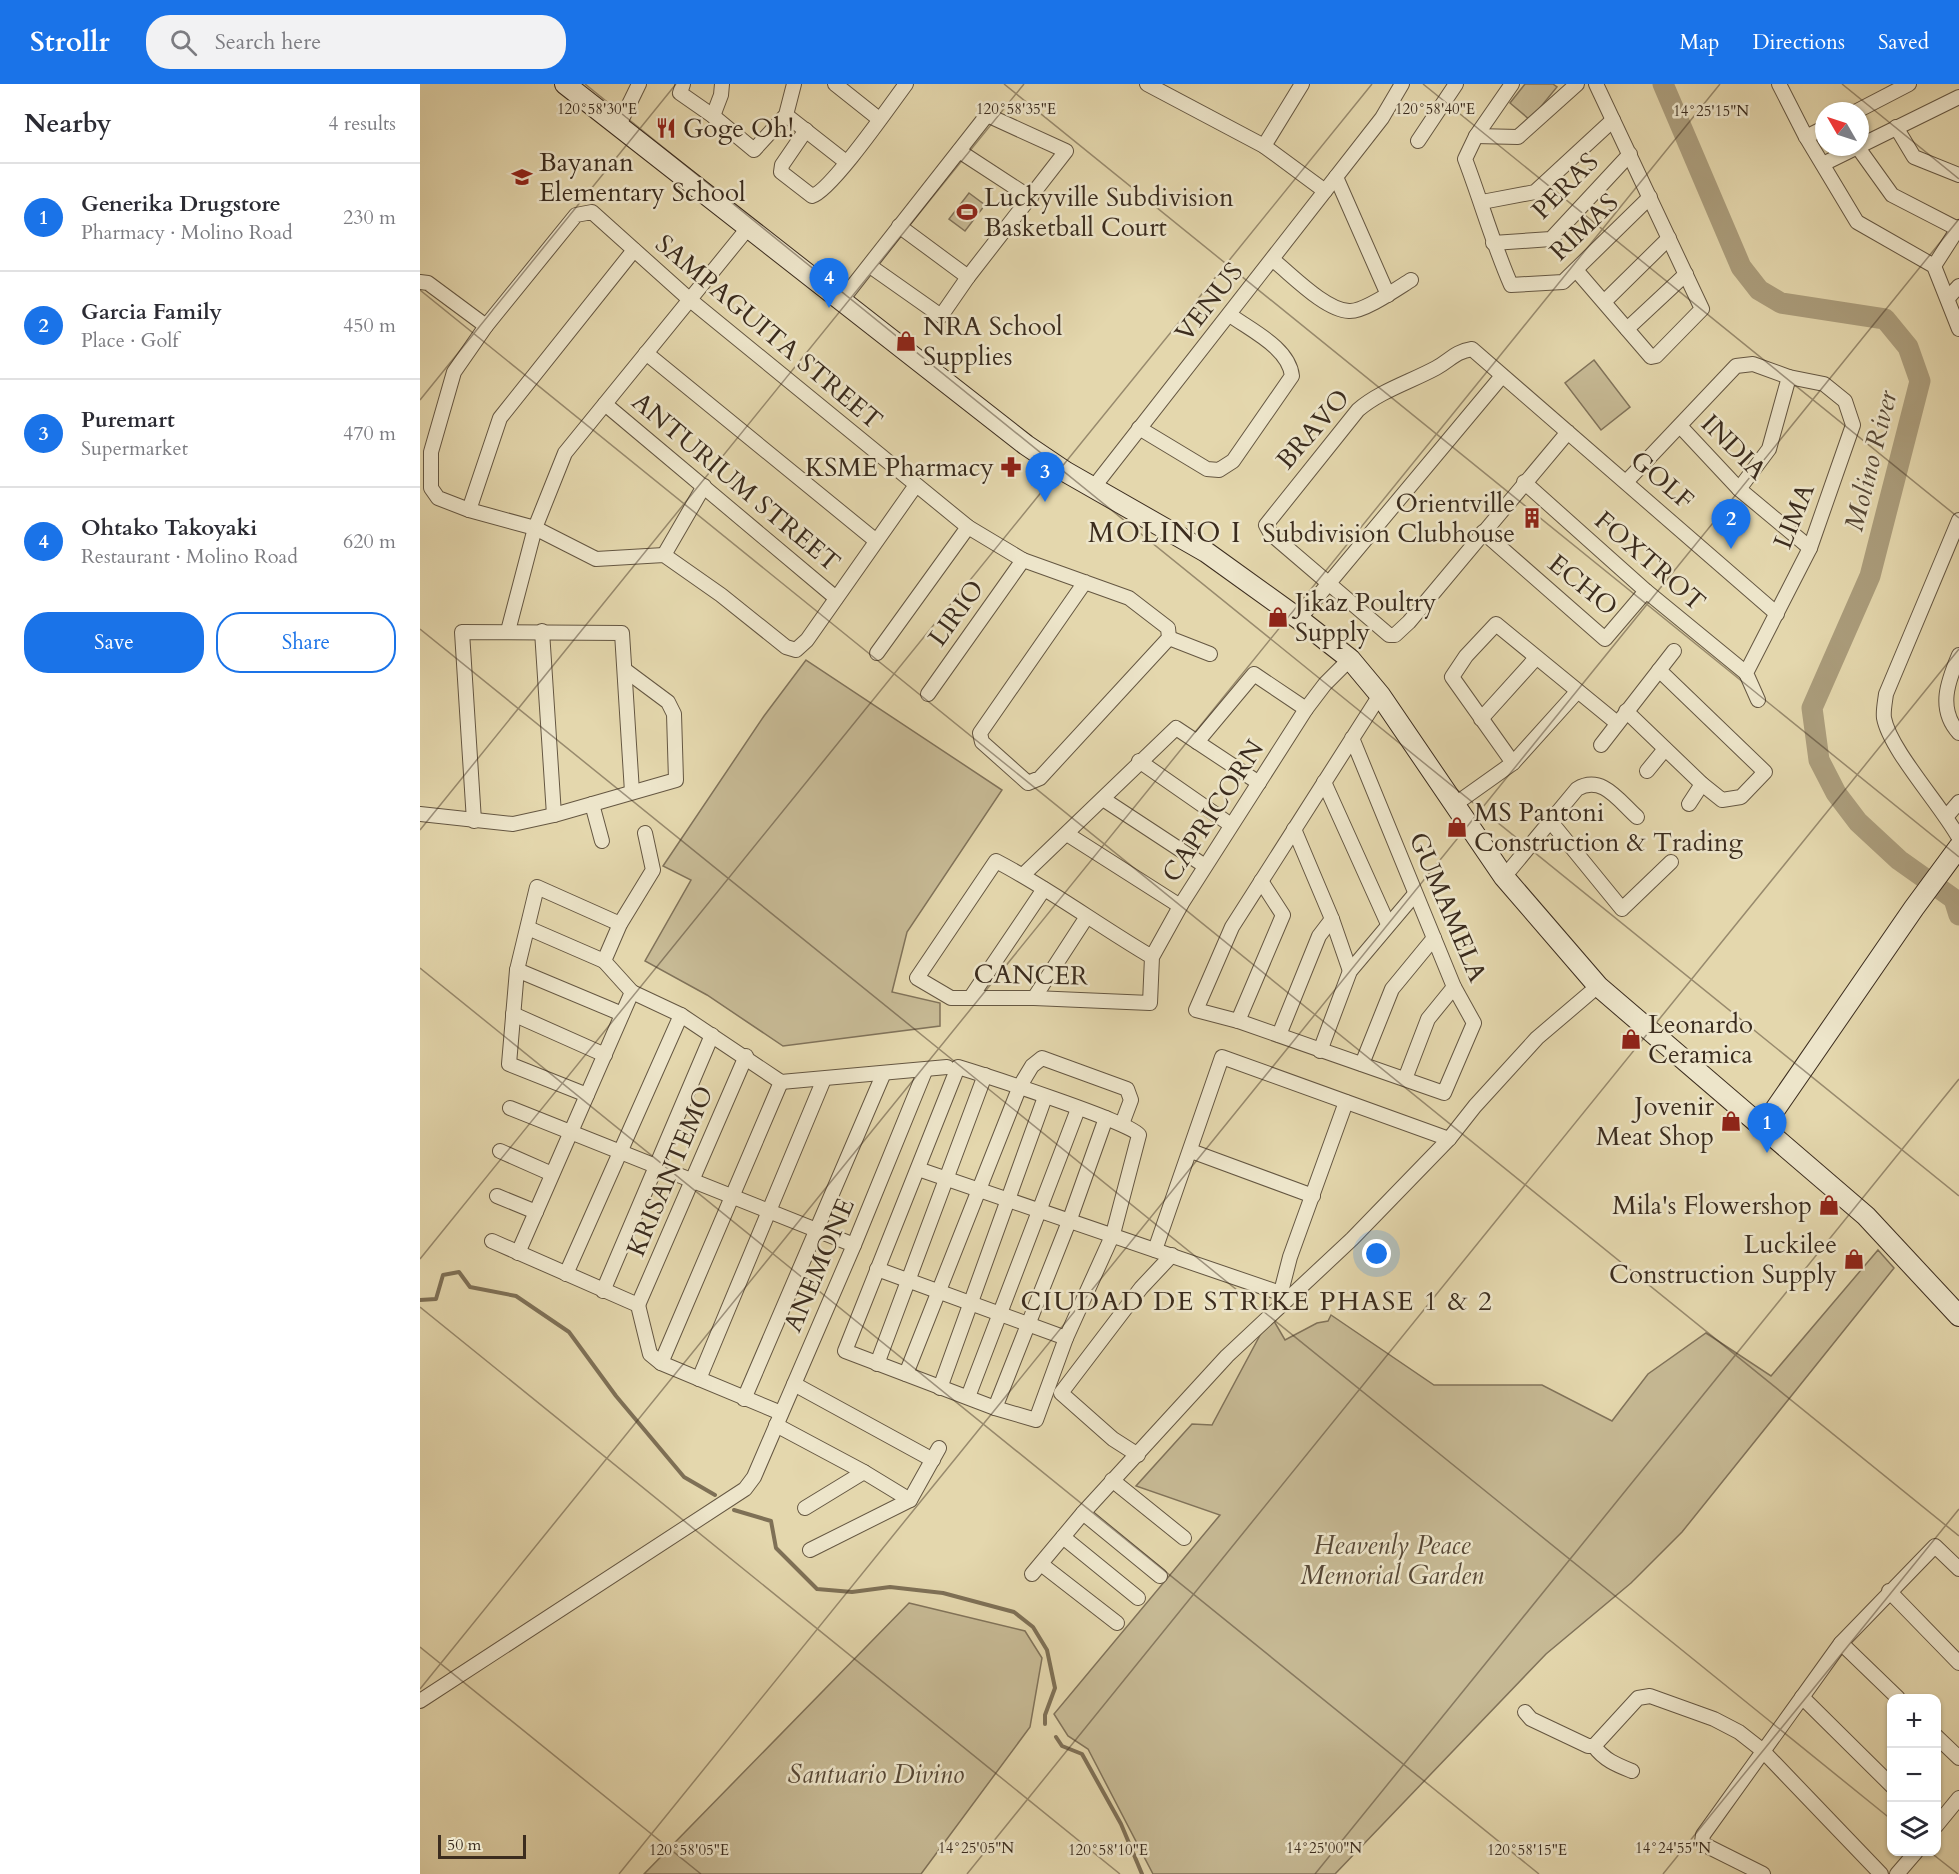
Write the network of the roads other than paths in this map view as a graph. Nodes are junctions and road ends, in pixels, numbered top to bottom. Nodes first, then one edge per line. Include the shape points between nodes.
1 (565, 84) edge
2 (639, 84) edge
3 (722, 84) edge
4 (794, 84) edge
5 (834, 84) edge
6 (906, 84) edge
7 (1147, 84) edge
8 (1302, 84) edge
9 (1403, 84) edge
10 (1456, 84) edge
11 (1512, 84) edge
12 (1577, 84) edge
13 (1596, 84) edge
14 (1796, 84) edge
15 (1909, 84) edge
16 (1781, 87) edge
17 (682, 89) edge
18 (1959, 96) edge
19 (1869, 105) edge
20 (786, 115) junction
21 (712, 116) junction
22 (879, 119) junction
23 (1612, 120) junction
24 (618, 127) junction
25 (1896, 127) junction
26 (806, 130) junction
27 (1815, 132) edge
28 (1476, 136) junction
29 (1806, 137) junction
30 (1418, 141) dead end
31 (1869, 143) edge
32 (1264, 146) junction
33 (959, 150) junction
34 (1630, 154) junction
35 (1842, 156) edge
36 (1864, 156) edge
37 (846, 162) junction
38 (1823, 164) junction
39 (1959, 175) edge
40 (1336, 177) junction
41 (1325, 191) junction
42 (1650, 196) junction
43 (1031, 198) junction
44 (1482, 202) junction
45 (899, 226) junction
46 (748, 228) junction
47 (1959, 228) edge
48 (1669, 238) junction
49 (1493, 243) junction
50 (634, 250) junction
51 (1273, 260) junction
52 (870, 266) junction
53 (1934, 266) junction
54 (1576, 270) junction
55 (1686, 274) junction
56 (968, 277) junction
57 (1411, 280) dead end
58 (420, 282) edge
59 (1959, 286) edge
60 (1388, 295) junction
61 (1948, 298) junction
62 (689, 299) junction
63 (841, 301) junction
64 (1605, 302) junction
65 (1230, 315) junction
66 (486, 326) junction
67 (1627, 329) junction
68 (1959, 329) edge
69 (1472, 349) joint
70 (646, 353) junction
71 (1502, 376) junction
72 (1789, 377) junction
73 (605, 404) junction
74 (1680, 426) junction
75 (1139, 428) junction
76 (1568, 432) junction
77 (425, 449) edge
78 (1627, 481) junction
79 (1524, 482) junction
80 (916, 485) junction
81 (704, 486) junction
82 (1093, 488) junction
83 (1739, 489) junction
84 (469, 510) junction
85 (1959, 520) edge
86 (968, 527) junction
87 (534, 528) junction
88 (1483, 532) junction
89 (875, 540) junction
90 (1810, 548) junction
91 (664, 555) junction
92 (1023, 560) junction
93 (1085, 582) junction
94 (1326, 584) junction
95 (1646, 591) junction
96 (836, 598) junction
97 (1777, 614) junction
98 (1299, 619) junction
99 (508, 631) junction
100 (542, 631) junction
101 (1169, 638) junction
102 (1674, 651) dead end
103 (877, 653) dead end
104 (1210, 654) dead end
105 (1959, 655) edge
106 (1536, 657) junction
107 (1350, 660) junction
108 (625, 670) junction
109 (1659, 670) junction
110 (1746, 674) junction
111 (1576, 693) junction
112 (928, 694) dead end
113 (1380, 695) junction
114 (1758, 700) dead end
115 (1306, 709) junction
116 (1626, 711) junction
117 (1481, 719) junction
118 (1617, 723) junction
119 (1959, 732) edge
120 (1352, 738) junction
121 (1197, 741) junction
122 (1601, 745) dead end
123 (1665, 749) junction
124 (1139, 761) junction
125 (1513, 763) junction
126 (1647, 771) dead end
127 (1324, 782) junction
128 (1259, 783) junction
129 (1702, 784) junction
130 (632, 792) junction
131 (1103, 799) junction
132 (1959, 802) edge
133 (592, 804) junction
134 (1689, 804) dead end
135 (1455, 805) junction
136 (420, 814) edge
137 (554, 815) junction
138 (1947, 816) junction
139 (1637, 817) dead end
140 (474, 821) junction
141 (1551, 822) junction
142 (1231, 825) junction
143 (1294, 829) junction
144 (645, 833) dead end
145 (1067, 834) junction
146 (1959, 838) edge
147 (602, 841) dead end
148 (1959, 847) edge
149 (1671, 862) dead end
150 (1205, 866) junction
151 (1023, 875) junction
152 (1504, 877) junction
153 (1261, 881) junction
154 (1044, 889) junction
155 (1415, 894) junction
156 (1180, 906) junction
157 (1086, 918) junction
158 (1332, 919) junction
159 (620, 924) junction
160 (1388, 924) junction
161 (528, 928) junction
162 (1434, 938) junction
163 (1152, 957) junction
164 (604, 961) junction
165 (517, 970) junction
166 (1350, 972) junction
167 (1598, 986) junction
168 (1454, 987) junction
169 (632, 992) junction
170 (971, 997) junction
171 (1034, 998) junction
172 (1150, 1003) joint
173 (513, 1014) junction
174 (622, 1014) junction
175 (681, 1016) junction
176 (1238, 1022) junction
177 (712, 1035) junction
178 (1279, 1035) junction
179 (1320, 1051) junction
180 (605, 1055) junction
181 (746, 1056) junction
182 (1362, 1064) junction
183 (946, 1068) dead end
184 (926, 1071) junction
185 (883, 1075) junction
186 (985, 1075) junction
187 (824, 1079) junction
188 (1405, 1080) junction
189 (781, 1082) junction
190 (1020, 1086) junction
191 (587, 1095) junction
192 (1045, 1097) junction
193 (1346, 1102) junction
194 (510, 1108) dead end
195 (1078, 1109) junction
196 (1106, 1118) junction
197 (1122, 1124) junction
198 (1763, 1127) junction
199 (571, 1133) junction
200 (1449, 1139) junction
201 (500, 1151) dead end
202 (621, 1151) junction
203 (1191, 1151) junction
204 (657, 1166) junction
205 (918, 1169) junction
206 (552, 1174) junction
207 (946, 1179) junction
208 (691, 1181) junction
209 (981, 1190) junction
210 (732, 1195) junction
211 (497, 1196) dead end
212 (1312, 1196) junction
213 (1010, 1200) junction
214 (770, 1210) junction
215 (1040, 1210) junction
216 (536, 1212) junction
217 (1070, 1219) junction
218 (816, 1229) junction
219 (1113, 1234) junction
220 (492, 1241) dead end
221 (854, 1245) junction
222 (1155, 1250) junction
223 (518, 1253) junction
224 (1172, 1255) junction
225 (877, 1269) junction
226 (566, 1274) junction
227 (908, 1281) junction
228 (603, 1291) junction
229 (938, 1292) junction
230 (1285, 1294) junction
231 (971, 1303) junction
232 (638, 1305) junction
233 (1000, 1313) junction
234 (1959, 1316) edge
235 (1029, 1324) junction
236 (1066, 1338) junction
237 (661, 1363) junction
238 (877, 1364) junction
239 (906, 1374) junction
240 (699, 1379) junction
241 (794, 1384) junction
242 (940, 1388) junction
243 (968, 1397) junction
244 (744, 1399) junction
245 (995, 1408) junction
246 (778, 1419) junction
247 (1138, 1455) junction
248 (864, 1472) junction
249 (1112, 1480) junction
250 (910, 1500) junction
251 (805, 1508) dead end
252 (1083, 1513) junction
253 (1063, 1537) junction
254 (1184, 1538) dead end
255 (810, 1550) dead end
256 (1959, 1569) edge
257 (1160, 1576) dead end
258 (1889, 1591) junction
259 (1138, 1598) dead end
260 (1117, 1623) dead end
261 (1841, 1643) junction
262 (1959, 1663) edge
263 (1894, 1694) edge
264 (1803, 1697) junction
265 (420, 1701) edge
266 (1525, 1712) dead end
267 (1941, 1741) edge
268 (1594, 1746) junction
269 (1762, 1750) junction
270 (1959, 1758) edge
271 (1632, 1771) dead end
272 (1887, 1781) edge
273 (1959, 1798) edge
274 (1941, 1820) edge
275 (1912, 1856) edge
276 (1763, 1874) edge
277 (1881, 1874) edge
278 (1898, 1874) edge

1 - 24 main road
2 - 24 street
3 - 21 street
4 - 20 street
5 - 22 street
6 - 22 street
7 - 32 street
8 - 32 street
9 - 40 street, VENUS
10 - 30 street
11 - 28 street
12 - 28 street via 1518,137
13 - 23 street
14 - 16 street
15 - 19 street
16 - 29 street
17 - 21 street
18 - 25 street
20 - 21 street via 754,150
20 - 26 street
22 - 37 street
23 - 34 street
23 - 44 street via 1535,192
24 - 46 main road
25 - 31 street
25 - 39 street via 1914,157
26 - 37 street
26 - 37 street via 782,165 781,172 791,182 812,196 819,194
27 - 29 street
28 - 44 street via 1465,159
29 - 38 street
32 - 41 street
33 - 43 street
33 - 43 street via 987,116 1066,151
33 - 45 street
34 - 42 street
34 - 49 street, PERAS via 1551,239
35 - 38 street
36 - 47 street via 1892,195
38 - 53 street via 1857,222
40 - 41 street, VENUS
40 - 60 street
41 - 51 street, VENUS
42 - 48 street
42 - 54 street, RIMAS
43 - 56 street
44 - 49 street
45 - 52 street
45 - 56 street
46 - 62 street
46 - 63 main road
47 - 53 street
48 - 55 street
48 - 64 street
49 - 54 street, RIMAS via 1511,285 1563,282
50 - 62 street, SAMPAGUITA STREET
50 - 66 street, SAMPAGUITA STREET via 592,212 576,215
50 - 84 street via 500,418
51 - 60 street via 1330,306 1351,312
51 - 65 street, VENUS
52 - 56 street via 941,316
52 - 63 street
53 - 61 street
54 - 64 street
55 - 67 street
55 - 67 street via 1702,309 1656,356 1647,356
57 - 60 street
58 - 66 street via 428,283
59 - 61 street
61 - 68 street
62 - 70 street
62 - 80 street, SAMPAGUITA STREET
63 - 82 main road via 1026,446
64 - 67 street
65 - 75 street, VENUS
65 - 75 street via 1291,363 1292,376 1233,462 1219,470 1207,469
66 - 77 street via 454,372
69 - 71 street, GOLF
69 - 94 street, BRAVO via 1458,351 1439,367 1370,399 1266,525 1270,534
70 - 73 street
70 - 89 street
71 - 76 street, GOLF
71 - 94 street
72 - 74 street, LIMA via 1753,364 1736,366
72 - 83 street via 1769,449
72 - 90 street, LIMA via 1824,384 1845,401 1853,425
73 - 81 street, ANTURIUM STREET
73 - 87 street via 566,453
74 - 78 street
74 - 83 street, INDIA
75 - 82 street, VENUS
76 - 78 street, GOLF
76 - 79 street
77 - 84 street via 430,488 438,498
78 - 97 street, GOLF
79 - 88 street
79 - 95 street, FOXTROT
80 - 86 street, SAMPAGUITA STREET
80 - 89 street
81 - 91 street
81 - 96 street, ANTURIUM STREET
82 - 98 main road via 1206,552
83 - 90 street, INDIA
84 - 87 street
85 - 138 street via 1886,694 1884,717 1893,740
86 - 92 street, SAMPAGUITA STREET
86 - 103 street, LIRIO
87 - 91 street via 596,559
87 - 99 street
88 - 94 street via 1395,635 1389,635
88 - 95 street, ECHO via 1605,639
89 - 96 street
90 - 97 street, LIMA
91 - 96 street via 786,647 796,650
92 - 93 street, SAMPAGUITA STREET
92 - 112 street, LIRIO
93 - 101 street, SAMPAGUITA STREET via 1130,598 1168,628
93 - 101 street via 980,733 982,742 1029,783 1040,778
94 - 98 street
95 - 110 street, FOXTROT
97 - 110 street, LIMA
98 - 107 main road
99 - 100 street
99 - 140 street via 462,632
100 - 108 street via 622,633
100 - 137 street
101 - 104 street
102 - 109 street
105 - 119 street via 1945,702
106 - 111 street
106 - 117 street
106 - 117 street via 1496,624 1466,656 1452,677
107 - 113 main road
107 - 115 street, CAPRICORN
108 - 130 street
108 - 130 street via 668,702 674,714 676,780
109 - 116 street
109 - 129 street via 1765,772 1741,797 1722,800
110 - 114 street
111 - 118 street
111 - 125 street
113 - 120 street
113 - 135 main road
115 - 121 street via 1254,674
115 - 128 street, CAPRICORN
116 - 118 street
116 - 123 street
117 - 125 street
118 - 122 street
120 - 127 street
120 - 155 street, GUMAMELA
121 - 124 street via 1176,728
121 - 128 street
123 - 126 street
123 - 129 street
124 - 131 street
124 - 142 street
125 - 135 street
127 - 143 street
127 - 160 street
128 - 142 street, CAPRICORN
129 - 134 street
130 - 133 street
131 - 145 street
131 - 150 street
132 - 138 street
133 - 137 street
133 - 147 street
135 - 152 main road
136 - 140 street
137 - 140 street via 513,824
138 - 146 street
139 - 141 street via 1600,784 1587,783 1577,789
141 - 149 street via 1622,909
141 - 152 street
142 - 150 street, CAPRICORN
143 - 153 street
143 - 158 street
144 - 159 street via 653,870
145 - 151 street
145 - 156 street
148 - 198 main road
150 - 156 street, CAPRICORN
151 - 154 street
151 - 170 street, CANCER via 996,861 917,978 951,998
152 - 167 main road
153 - 176 street via 1283,915
153 - 176 street via 1232,927 1196,1010
154 - 157 street
154 - 170 street
155 - 160 street
155 - 162 street, GUMAMELA
156 - 163 street, CAPRICORN
157 - 163 street
157 - 171 street
158 - 166 street
158 - 178 street via 1319,936
159 - 161 street via 537,887
159 - 164 street
160 - 166 street
161 - 164 street
161 - 165 street
162 - 168 street, GUMAMELA
162 - 182 street via 1392,989
163 - 172 street, CAPRICORN
164 - 169 street
165 - 173 street
165 - 174 street
166 - 179 street
167 - 198 main road
167 - 200 street via 1537,1038
168 - 188 street via 1428,1018
168 - 188 street, GUMAMELA via 1474,1023 1444,1093
169 - 174 street
169 - 175 street
170 - 171 street, CANCER
171 - 172 street, CANCER
173 - 180 street
173 - 191 street via 508,1064
174 - 180 street
175 - 177 street
175 - 202 street
176 - 178 street
177 - 181 street
177 - 204 street
178 - 179 street
179 - 182 street
180 - 191 street
181 - 189 street
181 - 208 street, KRISANTEMO
182 - 188 street
183 - 184 street
184 - 185 street
184 - 221 street, ANEMONE
185 - 187 street
185 - 218 street
186 - 190 street
186 - 205 street via 958,1067
186 - 207 street
187 - 189 street
187 - 214 street
189 - 210 street
190 - 192 street
190 - 197 street via 1042,1058 1127,1089 1131,1100
190 - 209 street
191 - 199 street
192 - 195 street
192 - 213 street
193 - 200 street
193 - 203 street via 1222,1057
193 - 212 street
194 - 199 street
195 - 196 street
195 - 215 street
196 - 197 street
196 - 217 street
197 - 219 street via 1139,1135
198 - 234 main road via 1866,1216
199 - 202 street
199 - 206 street
200 - 230 street via 1352,1239
201 - 206 street
202 - 204 street
202 - 226 street
203 - 212 street
203 - 222 street
204 - 208 street
204 - 228 street
205 - 207 street
205 - 225 street
206 - 216 street
207 - 209 street
207 - 227 street
208 - 210 street
208 - 232 street, KRISANTEMO
209 - 213 street
209 - 229 street
210 - 214 street
210 - 237 street
211 - 216 street
212 - 230 street via 1290,1257
213 - 215 street
213 - 231 street
214 - 218 street
214 - 240 street
215 - 217 street
215 - 233 street
216 - 223 street
217 - 219 street
217 - 235 street
218 - 221 street
218 - 244 street
219 - 222 street
219 - 236 street
220 - 223 street
221 - 241 street, ANEMONE
222 - 224 street
223 - 226 street
224 - 230 street
224 - 247 street via 1141,1288 1061,1393 1113,1440
225 - 227 street
225 - 238 street via 845,1352
226 - 228 street
227 - 229 street
227 - 238 street
228 - 232 street
229 - 231 street
229 - 239 street
230 - 247 street
231 - 233 street
231 - 242 street
232 - 237 street via 650,1354
233 - 235 street
233 - 243 street
235 - 236 street
235 - 245 street
236 - 245 street via 1036,1420
237 - 240 street
238 - 239 street
239 - 242 street
240 - 244 street
241 - 246 street, ANEMONE
241 - 250 street via 936,1454
242 - 243 street
243 - 245 street
244 - 246 street
246 - 248 street
246 - 265 street, ANEMONE via 754,1477 734,1498
247 - 249 street
248 - 250 street
248 - 251 street
249 - 252 street
249 - 254 street
250 - 255 street
252 - 253 street
252 - 257 street
253 - 259 street
253 - 260 street via 1036,1569
256 - 258 street via 1935,1546
258 - 261 street
258 - 262 street
261 - 263 street
261 - 264 street
264 - 269 street
264 - 272 street
266 - 268 street via 1540,1723
267 - 270 street
268 - 269 street via 1638,1698 1650,1696 1714,1719
268 - 271 street via 1613,1763
269 - 276 street via 1702,1842
269 - 277 street
273 - 274 street
275 - 278 street

